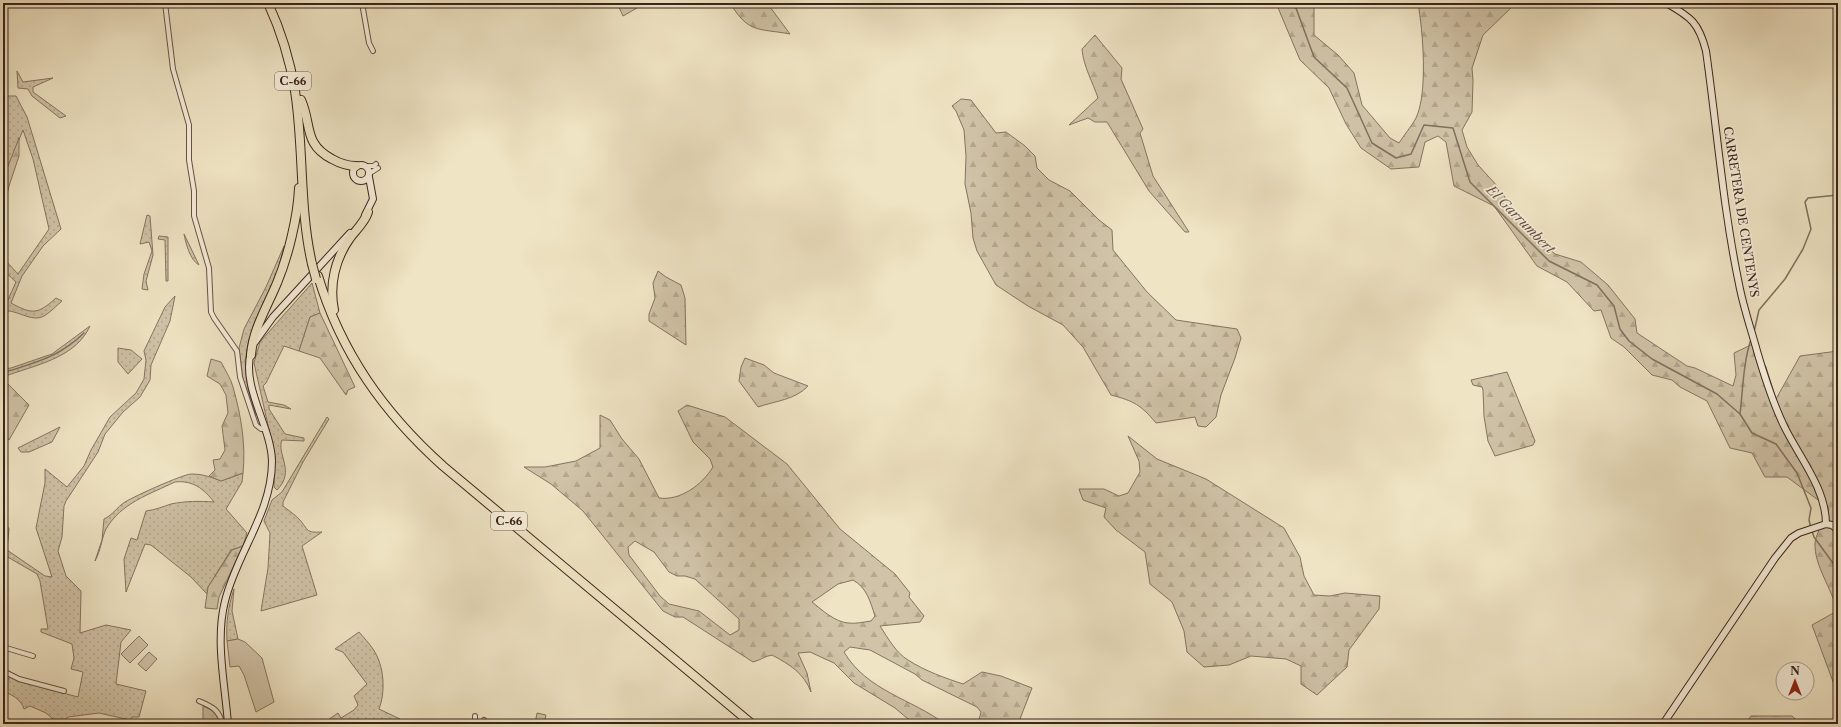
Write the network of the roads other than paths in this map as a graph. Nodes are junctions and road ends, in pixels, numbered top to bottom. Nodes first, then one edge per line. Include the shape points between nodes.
1 (165, 3) edge
2 (268, 3) edge
3 (273, 3) edge
4 (362, 3) edge
5 (1666, 3) edge
6 (373, 51) dead end
7 (301, 100) junction
8 (301, 163) junction
9 (356, 166) junction
10 (365, 166) junction
11 (369, 175) junction
12 (361, 182) junction
13 (370, 189) junction
14 (368, 212) junction
15 (313, 263) junction
16 (317, 277) junction
17 (341, 335) junction
18 (251, 355) junction
19 (266, 429) junction
20 (1826, 524) junction
21 (1838, 530) edge
22 (3, 648) edge
23 (33, 656) dead end
24 (3, 671) edge
25 (64, 691) dead end
26 (199, 701) dead end
27 (475, 716) dead end
28 (222, 724) edge
29 (228, 724) edge
30 (475, 724) edge
31 (744, 724) edge
32 (752, 724) edge
33 (1663, 724) edge

1 - 19 street via 173,69 189,125 194,216 210,268 211,312 236,350 240,377 256,425
2 - 8 highway, C-66 via 290,67 295,92
3 - 7 highway, C-66 via 292,52
4 - 6 street via 369,43
5 - 20 street, CARRETERA DE CENTENYS via 1694,21 1702,34 1739,284 1757,352 1779,413 1816,485 1826,511
7 - 9 highway via 310,136 318,149 324,155 345,165
7 - 15 highway, C-66
8 - 15 highway, C-66 via 306,230
8 - 18 highway via 296,208 285,263 253,337
9 - 10 street
9 - 12 street via 353,176
10 - 11 street
10 - 11 street via 377,166
11 - 12 street
11 - 13 street
12 - 13 street
13 - 14 street via 373,199
14 - 17 highway via 341,253 334,275 332,302
14 - 18 street via 266,326 255,341
15 - 16 highway, C-66
16 - 17 highway, C-66
16 - 31 highway, C-66 via 327,314 347,357 369,392 402,434 444,473
17 - 32 highway, C-66 via 382,403 425,450
18 - 19 street via 249,368 252,384
19 - 29 street via 272,467 267,498 228,589 222,622 221,642
20 - 21 street
20 - 33 street via 1818,525 1791,538
22 - 23 street
24 - 25 street via 19,679
26 - 28 street via 219,713
27 - 30 street

